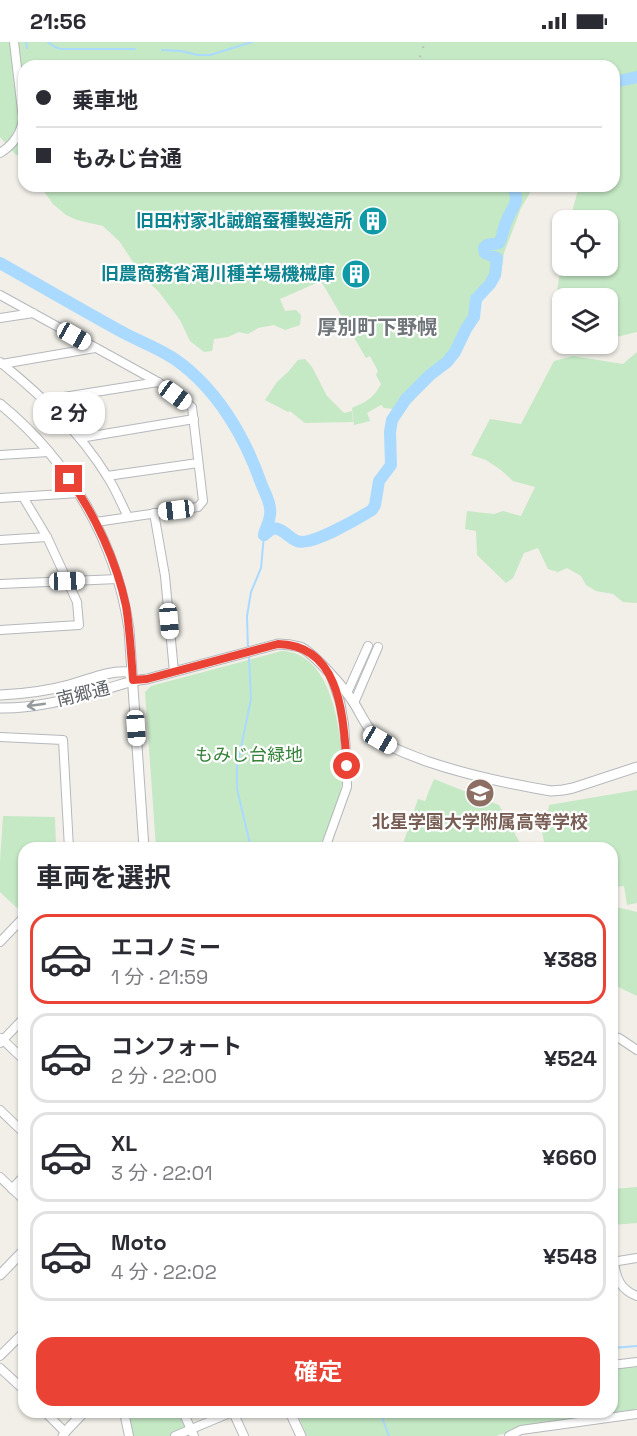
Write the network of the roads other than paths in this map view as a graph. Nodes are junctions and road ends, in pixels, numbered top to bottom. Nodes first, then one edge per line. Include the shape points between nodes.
1 (14, 42) edge
2 (18, 76) edge
3 (18, 135) edge
4 (0, 153) edge
5 (0, 295) edge
6 (33, 313) junction
7 (0, 318) edge
8 (95, 348) junction
9 (1, 363) edge
10 (158, 382) junction
11 (45, 400) junction
12 (0, 404) edge
13 (194, 419) junction
14 (80, 438) junction
15 (49, 452) junction
16 (0, 455) edge
17 (198, 463) junction
18 (107, 476) junction
19 (79, 493) junction
20 (23, 496) junction
21 (0, 498) edge
22 (154, 513) junction
23 (128, 517) junction
24 (96, 522) junction
25 (47, 537) junction
26 (0, 540) edge
27 (118, 579) junction
28 (67, 581) junction
29 (0, 584) edge
30 (0, 630) edge
31 (368, 646) dead end
32 (378, 647) dead end
33 (174, 672) junction
34 (331, 676) junction
35 (133, 680) junction
36 (347, 693) junction
37 (0, 694) edge
38 (354, 703) junction
39 (0, 708) edge
40 (0, 737) edge
41 (637, 767) edge
42 (69, 842) edge
43 (144, 842) edge
44 (327, 842) edge
45 (18, 923) edge
46 (0, 942) edge
47 (18, 1024) edge
48 (618, 1038) edge
49 (1, 1040) edge
50 (637, 1050) edge
51 (18, 1055) edge
52 (0, 1110) edge
53 (18, 1126) edge
54 (0, 1177) edge
55 (18, 1182) edge
56 (12, 1189) junction
57 (18, 1194) edge
58 (18, 1256) edge
59 (637, 1258) edge
60 (618, 1261) edge
61 (0, 1275) edge
62 (618, 1282) edge
63 (637, 1296) edge
64 (18, 1338) edge
65 (0, 1356) edge
66 (637, 1362) edge
67 (618, 1364) edge
68 (0, 1368) edge
69 (18, 1384) edge
70 (637, 1414) edge
71 (618, 1417) edge
72 (50, 1418) edge
73 (79, 1418) edge
74 (125, 1418) edge
75 (186, 1418) edge
76 (221, 1418) edge
77 (235, 1418) edge
78 (293, 1418) edge
79 (608, 1418) edge
80 (192, 1433) edge
81 (64, 1434) edge
82 (129, 1436) edge
83 (175, 1436) edge
84 (244, 1436) edge
85 (301, 1436) edge
86 (509, 1436) edge

1 - 2 street
3 - 4 street
5 - 6 street
6 - 7 street
6 - 8 street
8 - 9 street
8 - 10 street
9 - 11 street
10 - 11 street
10 - 13 street via 192,407
11 - 14 street
12 - 15 street
13 - 14 street
13 - 17 street
14 - 18 street
15 - 16 street
15 - 19 street
17 - 18 street
17 - 22 street via 203,501 198,507
18 - 23 street
19 - 20 street
19 - 24 street
20 - 21 street
20 - 25 street
22 - 23 street
22 - 33 street via 165,576
23 - 24 street
24 - 27 street
25 - 26 street
25 - 28 street
27 - 28 street
27 - 35 street via 127,612
28 - 29 street
28 - 30 street via 77,602 79,625
31 - 36 street
32 - 38 street
33 - 34 street via 278,644 302,648
33 - 35 street
34 - 36 street
34 - 44 street via 344,724 347,787
35 - 37 street, 南郷通 via 129,672 109,673 50,689
35 -> 39 street, 南郷通 via 40,705
35 - 43 street
36 - 38 street
38 - 41 street via 380,740 410,755 470,775 551,791
40 - 42 street via 63,740
45 - 46 street
47 - 49 street
48 - 50 street
49 - 51 street
52 - 53 street
54 - 56 street
55 - 56 street
56 - 57 street
58 - 61 street
59 - 60 street
62 - 63 street
64 - 65 street
66 - 67 street
68 - 69 street
70 - 71 street
72 - 81 street
73 - 81 street
74 - 82 street
75 - 80 street
76 - 80 street
77 - 84 street
78 - 85 street
79 - 86 street via 521,1430
80 - 83 street

